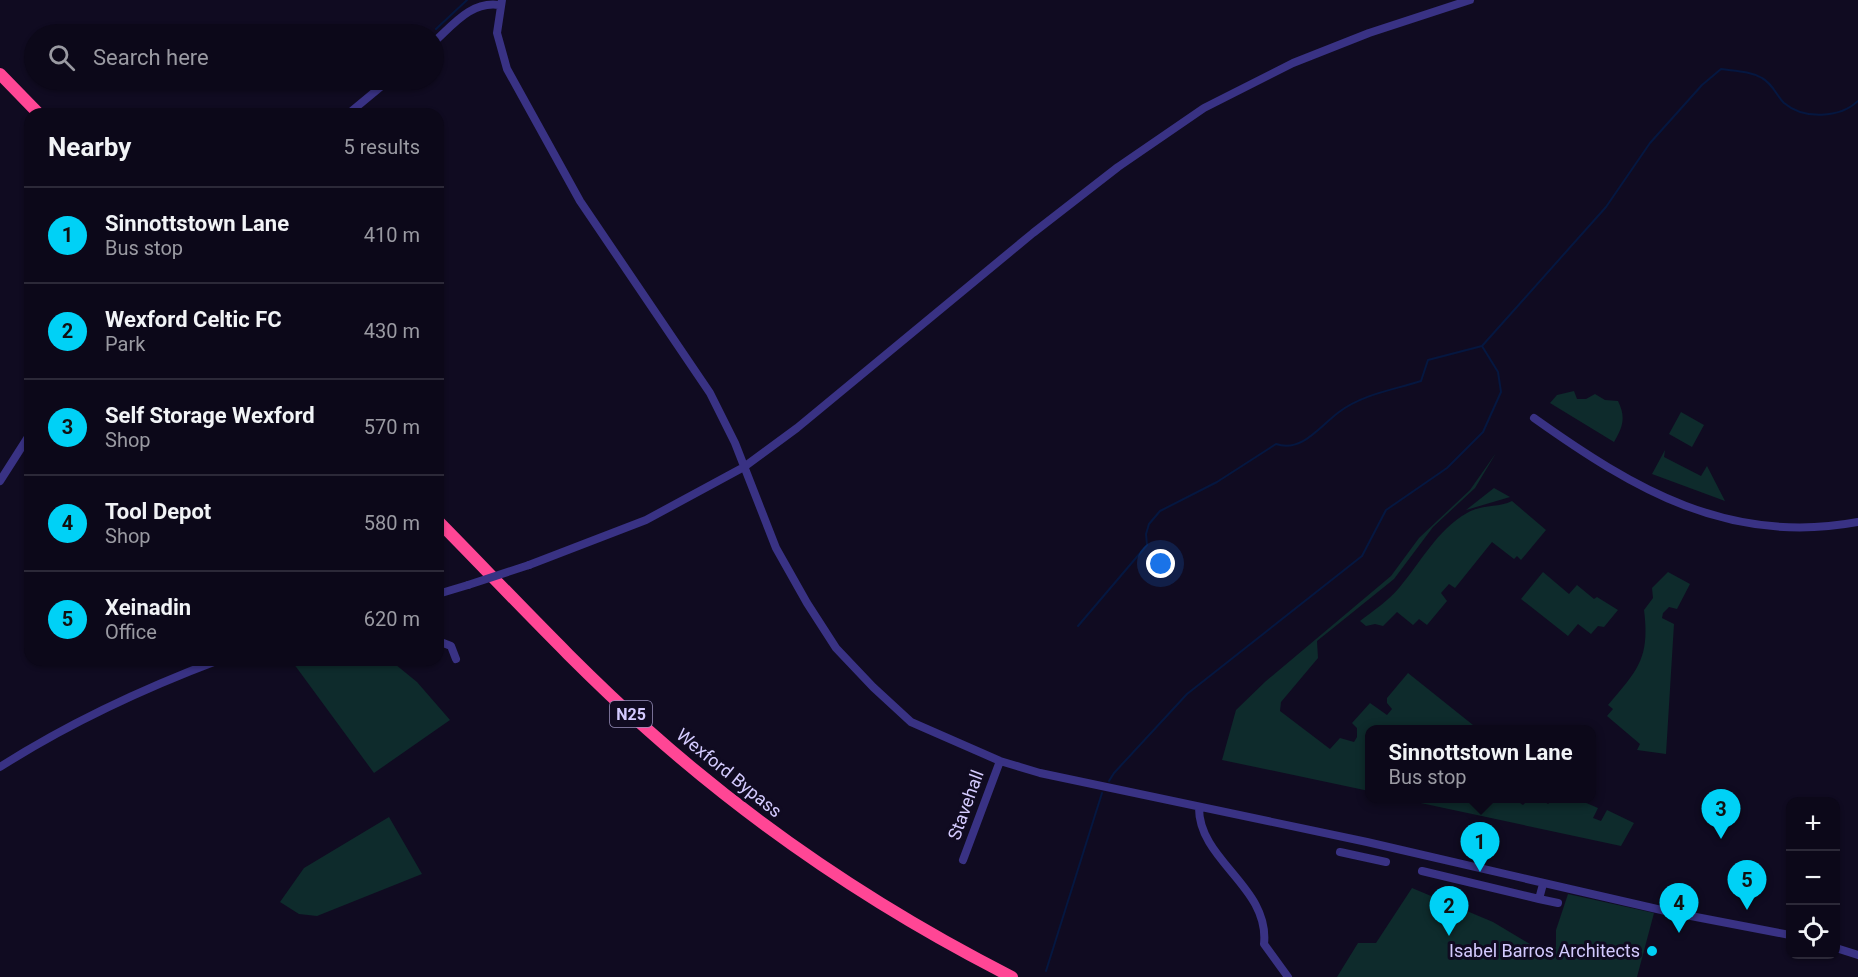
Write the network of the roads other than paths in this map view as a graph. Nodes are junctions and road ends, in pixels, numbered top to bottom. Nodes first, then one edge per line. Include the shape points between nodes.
1 (1470, 0) edge
2 (500, 2) edge
3 (444, 33) edge
4 (0, 74) edge
5 (377, 90) edge
6 (33, 108) edge
7 (355, 108) edge
8 (1534, 418) dead end
9 (24, 443) edge
10 (744, 467) junction
11 (0, 481) edge
12 (1858, 522) edge
13 (444, 527) edge
14 (444, 592) edge
15 (444, 643) edge
16 (456, 659) dead end
17 (204, 666) edge
18 (1000, 761) junction
19 (0, 767) edge
20 (1199, 808) junction
21 (1367, 842) junction
22 (1340, 852) dead end
23 (1362, 856) junction
24 (963, 860) dead end
25 (1386, 862) dead end
26 (1422, 871) dead end
27 (1543, 884) junction
28 (1539, 899) junction
29 (1558, 903) dead end
30 (1786, 934) edge
31 (1840, 949) edge
32 (1858, 955) edge
33 (1012, 977) edge
34 (1288, 977) edge

1 - 10 street via 1293,63 1204,108 1137,153 1033,233 797,428
2 - 3 street via 473,8
2 - 10 street via 497,33 507,69 580,201 710,393
4 - 6 highway
5 - 7 street
8 - 12 street via 1628,480 1662,498 1708,514 1777,526
9 - 11 street
10 - 14 street, bridge via 646,520
10 - 18 street via 776,548 843,655 911,722
13 - 33 highway, Wexford Bypass / N25 via 646,729 720,791 877,903
15 - 16 street via 451,646
17 - 19 street via 102,710
18 - 20 street
18 - 24 street, Stavehall
20 - 21 street
20 - 34 street via 1199,821 1211,843 1260,909 1266,927 1264,944
21 - 23 street
21 - 27 street
22 - 23 street
23 - 25 street
26 - 28 street
27 - 28 street
27 - 30 street
28 - 29 street
31 - 32 street

